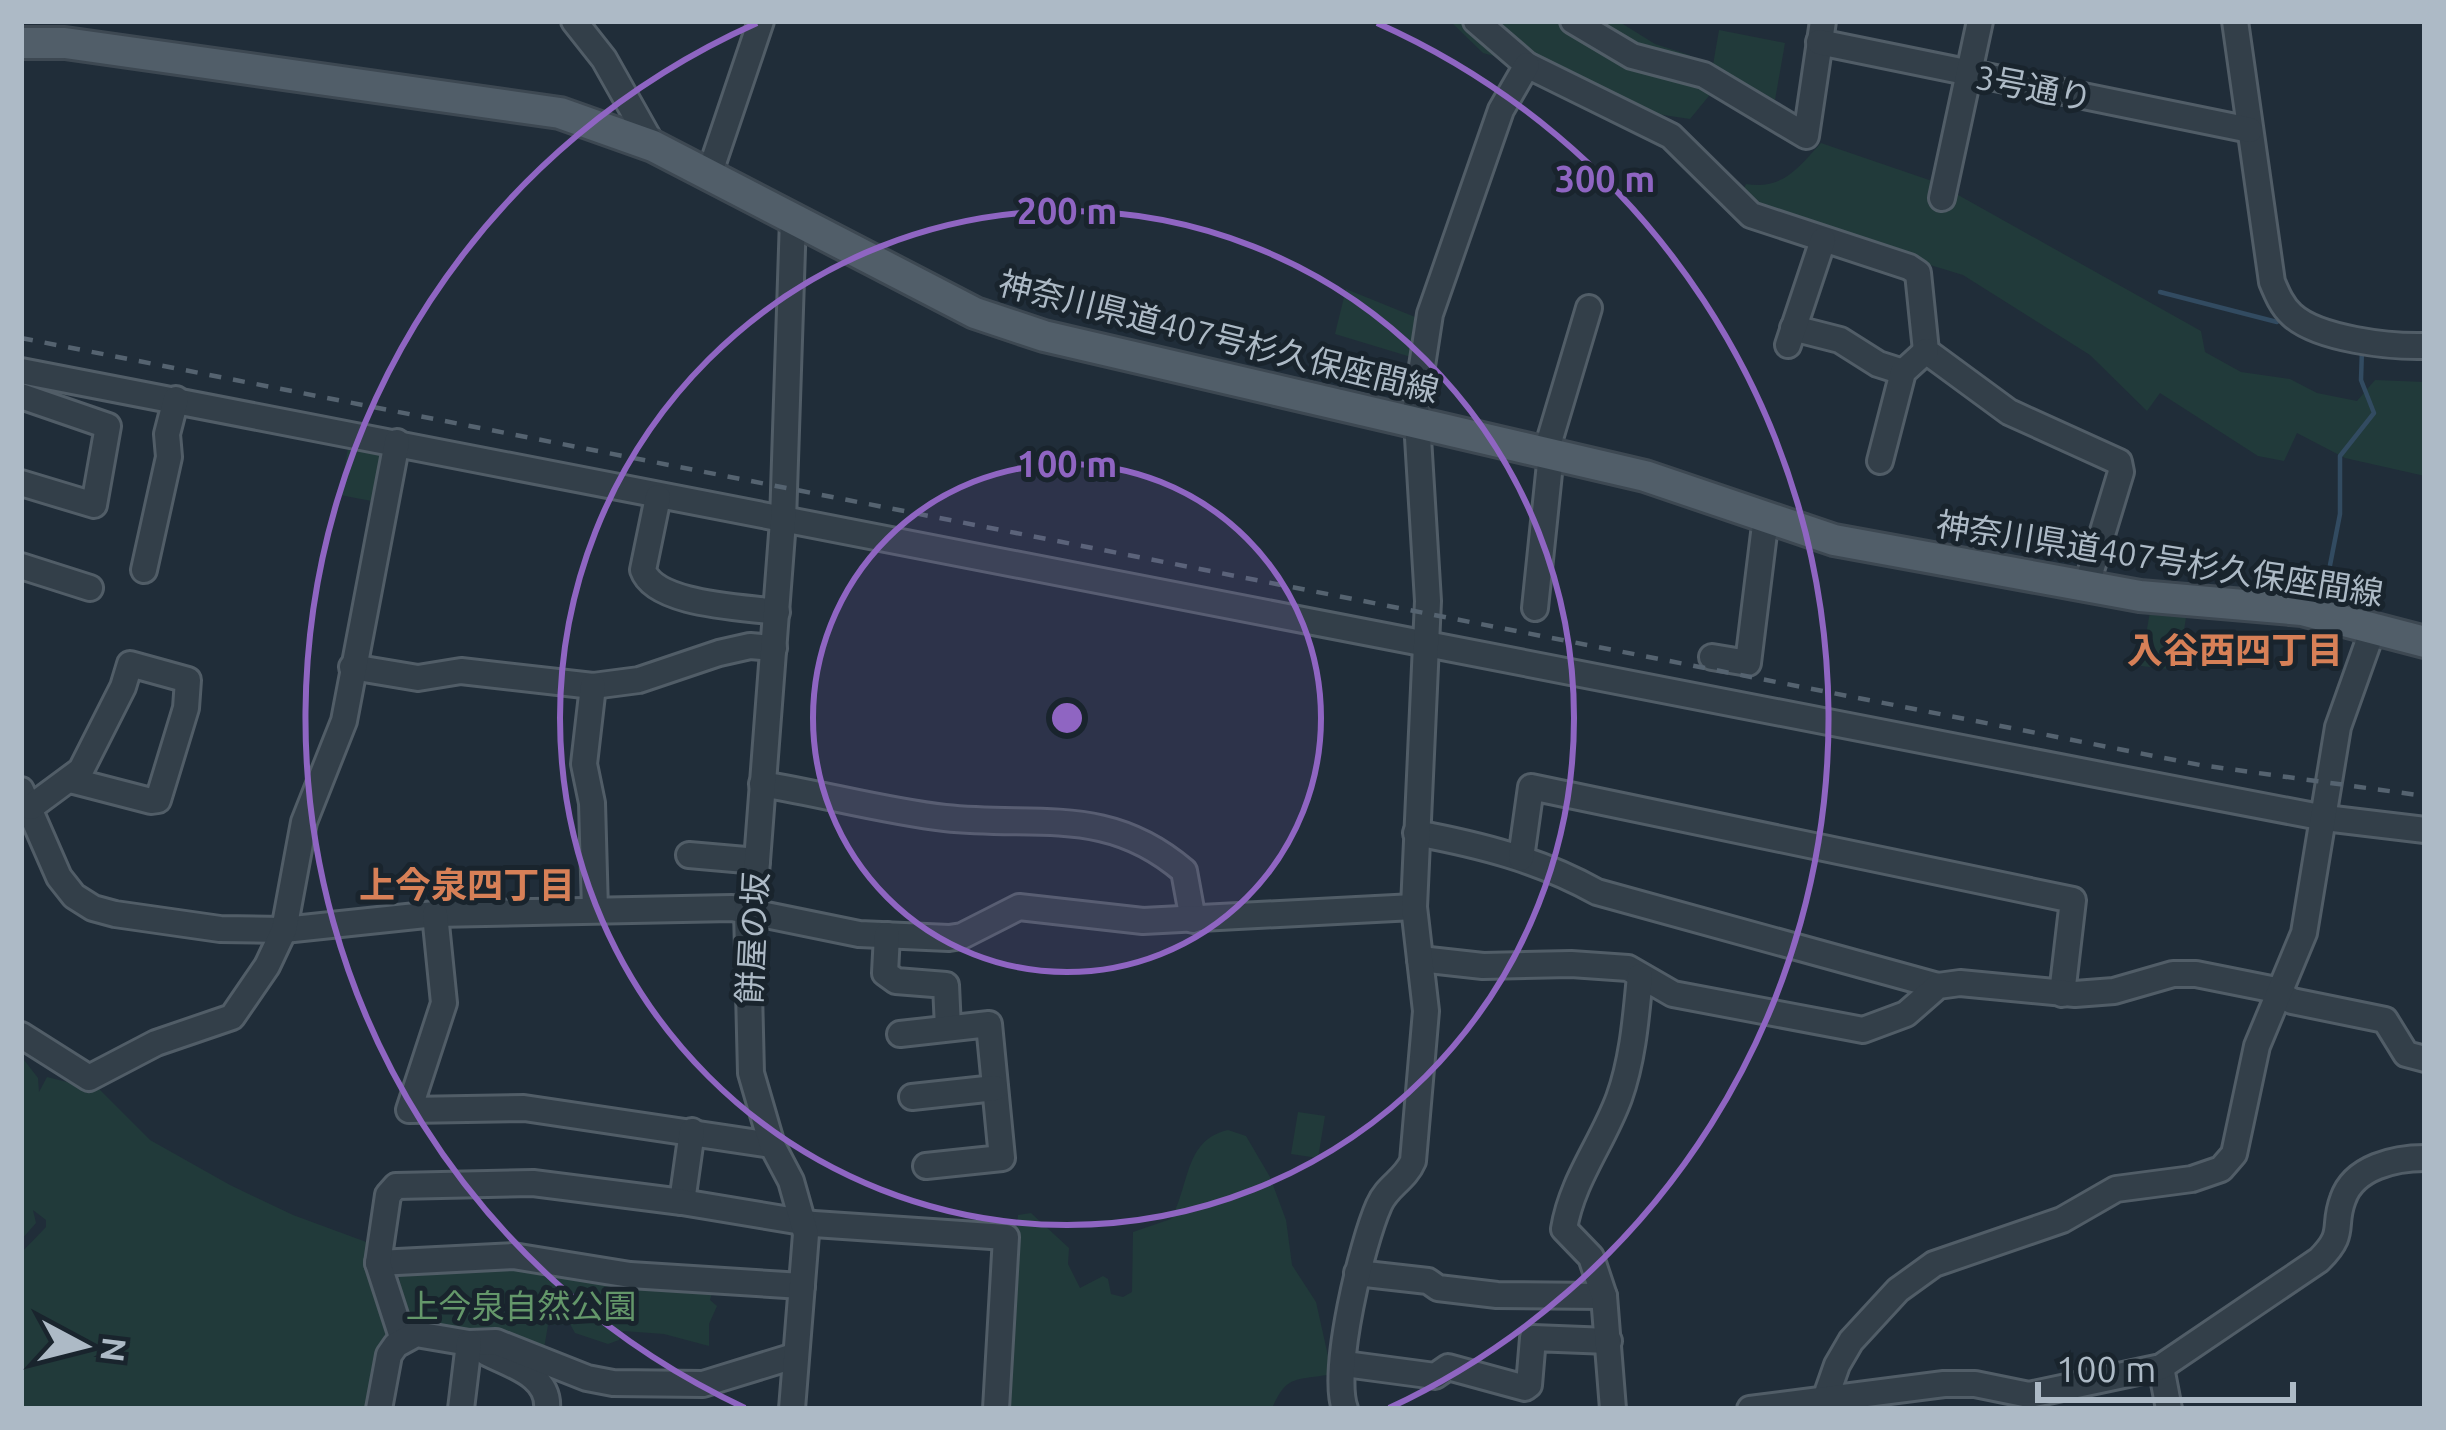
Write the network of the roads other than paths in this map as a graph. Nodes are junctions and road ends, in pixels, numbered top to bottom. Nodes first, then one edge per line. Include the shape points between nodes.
1 (574, 21) edge
2 (761, 21) edge
3 (1476, 21) edge
4 (1573, 21) edge
5 (1980, 21) edge
6 (2235, 21) edge
7 (1821, 32) edge
8 (21, 43) edge
9 (1520, 59) junction
10 (1969, 74) junction
11 (2250, 130) junction
12 (653, 146) junction
13 (709, 175) junction
14 (1942, 198) dead end
15 (793, 219) junction
16 (1822, 240) junction
17 (1589, 308) dead end
18 (2425, 346) edge
19 (1926, 351) junction
20 (21, 371) edge
21 (1903, 372) junction
22 (21, 396) edge
23 (176, 399) junction
24 (1418, 424) junction
25 (397, 442) junction
26 (1549, 453) junction
27 (1880, 461) dead end
28 (21, 483) edge
29 (658, 496) junction
30 (1766, 517) junction
31 (783, 521) junction
32 (21, 566) edge
33 (144, 570) dead end
34 (2086, 587) junction
35 (89, 588) dead end
36 (1535, 608) dead end
37 (776, 612) junction
38 (2374, 626) junction
39 (2425, 642) edge
40 (1425, 644) junction
41 (774, 648) junction
42 (1712, 657) dead end
43 (352, 667) junction
44 (593, 686) junction
45 (70, 780) junction
46 (762, 784) junction
47 (26, 799) edge
48 (2325, 818) junction
49 (2425, 830) edge
50 (1416, 833) junction
51 (689, 855) dead end
52 (1520, 858) junction
53 (757, 861) junction
54 (1414, 907) junction
55 (595, 910) junction
56 (747, 910) junction
57 (435, 914) junction
58 (1193, 920) junction
59 (284, 930) junction
60 (887, 935) junction
61 (1420, 958) junction
62 (1640, 976) junction
63 (1938, 986) junction
64 (2062, 994) junction
65 (2281, 994) junction
66 (948, 1028) junction
67 (900, 1034) dead end
68 (21, 1035) edge
69 (2425, 1059) edge
70 (995, 1088) junction
71 (912, 1097) dead end
72 (692, 1131) junction
73 (772, 1144) junction
74 (2425, 1158) edge
75 (926, 1166) dead end
76 (682, 1202) junction
77 (801, 1220) junction
78 (378, 1263) junction
79 (1357, 1274) junction
80 (802, 1286) junction
81 (1604, 1296) junction
82 (403, 1340) junction
83 (1610, 1341) junction
84 (470, 1343) junction
85 (794, 1355) junction
86 (1345, 1364) junction
87 (2161, 1367) junction
88 (996, 1396) edge
89 (1824, 1402) junction
90 (379, 1409) edge
91 (461, 1409) edge
92 (548, 1409) edge
93 (792, 1409) edge
94 (1345, 1409) edge
95 (1612, 1409) edge
96 (1750, 1409) edge
97 (2169, 1409) edge

1 - 12 street
2 - 13 street
3 - 9 street
4 - 7 street via 1632,56 1718,82 1806,136
5 - 10 street
6 - 11 street
7 - 10 street, 3号通り
8 - 12 main road, 神奈川県道407号杉久保座間線 via 523,106
9 - 16 street via 1656,126 1751,215
9 - 24 street via 1430,314
10 - 11 street, 3号通り
10 - 14 street
11 - 18 street via 2272,282 2286,324
12 - 13 main road, 神奈川県道407号杉久保座間線
13 - 15 main road, 神奈川県道407号杉久保座間線
15 - 24 main road, 神奈川県道407号杉久保座間線 via 975,313 1044,336
15 - 31 street, 餅屋の坂
16 - 19 street via 1918,273
16 - 21 street via 1791,336 1840,340
17 - 26 street
19 - 21 street
19 - 34 street via 2008,412 2119,462
20 - 23 street
21 - 27 street
22 - 28 street via 108,427 94,505
23 - 25 street
23 - 33 street
24 - 26 main road, 神奈川県道407号杉久保座間線
24 - 40 street
25 - 29 street
25 - 43 street
26 - 30 main road, 神奈川県道407号杉久保座間線
26 - 36 street
29 - 31 street
29 - 37 street via 647,580 661,591
30 - 34 main road, 神奈川県道407号杉久保座間線 via 1834,540
30 - 42 street via 1748,663
31 - 37 street, 餅屋の坂
31 - 40 street
32 - 35 street
34 - 38 main road, 神奈川県道407号杉久保座間線 via 2302,610
37 - 41 street, 餅屋の坂
38 - 39 main road, 神奈川県道407号杉久保座間線
38 - 48 street via 2338,727
40 - 48 street
40 - 50 street
41 - 44 street via 719,652 639,680
41 - 46 street, 餅屋の坂
43 - 44 street
43 - 59 street via 344,722 304,823
44 - 55 street via 584,764
45 - 45 street via 130,664 188,680 158,800
45 - 47 street
46 - 53 street, 餅屋の坂
46 - 58 street via 944,818 1114,829 1184,871
47 - 59 street via 58,877 93,908 220,929
48 - 49 street
48 - 65 street via 2304,933
50 - 52 street
50 - 54 street
51 - 53 street
52 - 63 street via 1598,892
52 - 64 street via 1531,787 2073,900
53 - 56 street, 餅屋の坂
54 - 58 street
54 - 61 street
55 - 56 street
55 - 57 street
56 - 60 street
56 - 73 street, 餅屋の坂 via 751,1073
57 - 59 street
57 - 72 street via 444,1003 410,1110 524,1108
58 - 60 street via 1019,908 962,936
59 - 68 street via 232,1017 89,1078
60 - 66 street via 885,973 946,986
61 - 62 street via 1628,968
61 - 79 street via 1426,1011 1412,1161 1377,1208
62 - 63 street via 1673,994 1863,1030 1906,1014
62 - 81 street via 1621,1093 1580,1173 1564,1229 1591,1257
63 - 64 street
64 - 65 street via 2114,991 2174,974
65 - 69 street via 2385,1020 2406,1054
65 - 89 street via 2257,1046 2234,1154 2221,1169 2116,1189 2062,1220 1934,1264 1851,1341
66 - 67 street
66 - 70 street via 989,1024
70 - 71 street
70 - 75 street via 1002,1157
72 - 73 street
72 - 76 street
73 - 77 street, 餅屋の坂
74 - 87 street via 2386,1161 2352,1182 2333,1246 2319,1260
76 - 77 street
76 - 78 street via 533,1183 391,1189
77 - 80 street, 餅屋の坂
77 - 88 street via 1006,1237
78 - 80 street via 513,1256 630,1275
78 - 82 street
79 - 81 street via 1497,1295
79 - 86 street
80 - 85 street, 餅屋の坂
81 - 83 street
82 - 84 street via 423,1334
82 - 90 street via 386,1359
83 - 86 street via 1532,1338 1525,1388 1448,1366 1435,1376
83 - 95 street
84 - 85 street via 496,1342 587,1378 626,1384 703,1384
84 - 91 street
84 - 92 street via 538,1379
85 - 93 street, 餅屋の坂
86 - 94 street
87 - 89 street via 2029,1395 1944,1384
87 - 97 street
89 - 96 street

